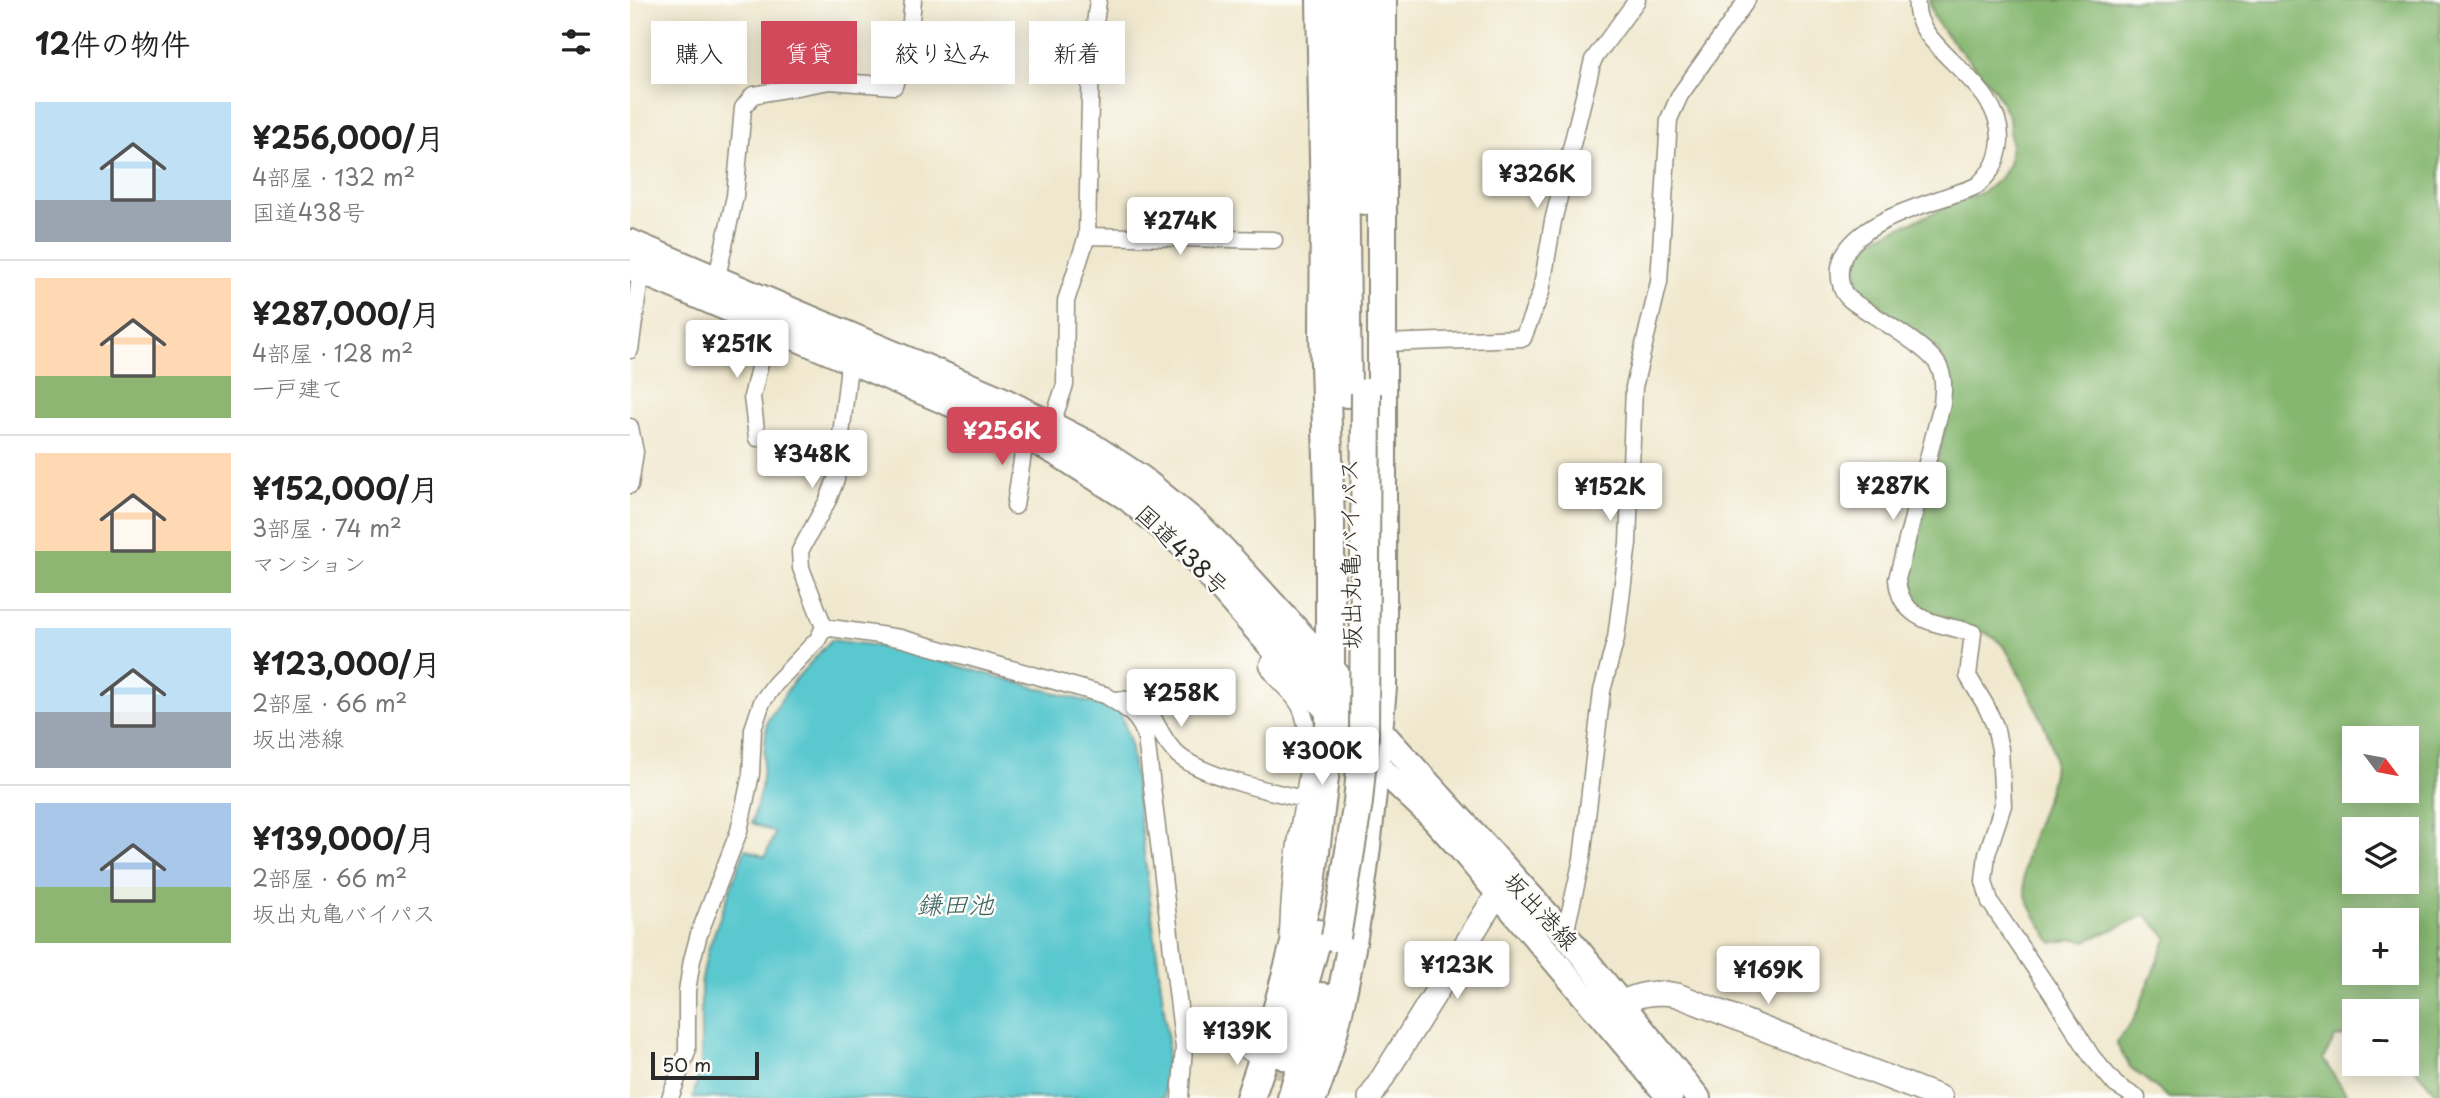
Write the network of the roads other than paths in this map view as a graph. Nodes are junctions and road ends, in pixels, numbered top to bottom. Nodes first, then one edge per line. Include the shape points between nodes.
1 (913, 0) edge
2 (1098, 0) edge
3 (1321, 0) edge
4 (1342, 0) edge
5 (1362, 0) edge
6 (1382, 0) edge
7 (1637, 0) edge
8 (1747, 0) edge
9 (1917, 0) edge
10 (1087, 236) junction
11 (1274, 240) dead end
12 (636, 257) edge
13 (714, 290) junction
14 (769, 325) junction
15 (1384, 343) junction
16 (848, 348) junction
17 (630, 350) edge
18 (1357, 393) junction
19 (630, 427) edge
20 (1038, 430) junction
21 (757, 438) dead end
22 (630, 485) edge
23 (1015, 506) dead end
24 (1328, 613) junction
25 (824, 626) junction
26 (1284, 631) junction
27 (1330, 670) junction
28 (1113, 699) junction
29 (1329, 711) junction
30 (1378, 729) junction
31 (1376, 764) junction
32 (1411, 799) junction
33 (1312, 801) junction
34 (1368, 826) junction
35 (1506, 887) junction
36 (1566, 934) junction
37 (1327, 935) junction
38 (1287, 947) dead end
39 (1557, 964) junction
40 (1612, 1009) junction
41 (1222, 1036) dead end
42 (1268, 1063) junction
43 (1311, 1094) edge
44 (670, 1098) edge
45 (1180, 1098) edge
46 (1250, 1098) edge
47 (1270, 1098) edge
48 (1370, 1098) edge
49 (1670, 1098) edge
50 (1698, 1098) edge
51 (1941, 1098) edge
52 (2137, 1098) edge

1 - 13 street via 909,41 894,86 830,81 753,95 743,108 735,196
2 - 10 street via 1091,56
3 - 24 highway
4 - 18 highway, 坂出丸亀バイパス
5 - 18 highway, 坂出丸亀バイパス
6 - 15 highway
7 - 15 street via 1593,60 1553,221 1541,292 1523,338
8 - 36 street via 1680,95 1669,119 1660,282 1634,387 1628,543 1618,625 1602,691 1582,859
9 - 52 street via 1919,21 1990,101 1999,119 2000,135 1999,153 1977,186 1865,231 1848,246 1841,262 1842,291 1928,353 1939,366 1943,383 1942,404 1897,579 1898,595 1916,615 1972,633 1968,676 1995,726 2000,748 2003,805 1987,854 1984,881 1990,902 2092,1057 2116,1085
10 - 11 street
10 - 20 street via 1066,301 1065,385
12 - 13 highway, 国道438号
12 - 17 street
13 - 14 highway, 国道438号
13 - 16 highway, 国道438号
14 - 16 highway, 国道438号
14 - 21 street via 752,397
15 - 30 highway
16 - 20 highway, 国道438号 via 1001,401
16 - 25 street via 836,479 800,551 801,568
18 - 37 highway, 坂出丸亀バイパス via 1349,699
19 - 22 street via 635,452
20 - 23 street
20 - 26 highway, 国道438号 via 1069,459 1152,514 1207,568
20 - 26 highway, 国道438号 via 1091,447 1165,498 1198,527
24 - 26 highway via 1317,624
24 - 27 highway
25 - 28 street via 900,638
25 - 44 street via 818,639 762,702 739,831 692,960 687,1052
26 - 27 highway, 国道438号
26 - 29 highway, 国道438号
26 - 33 street via 1268,665 1299,702 1306,726
27 - 29 highway
27 - 30 highway, 国道438号
28 - 33 street via 1126,698 1147,708 1174,751 1190,765
28 - 45 street via 1134,714 1146,738 1184,1048
29 - 31 highway, 国道438号
29 - 33 highway via 1330,729
30 - 31 highway
30 - 35 main road, 坂出港線
31 - 32 main road, 坂出港線
31 - 34 highway
32 - 34 main road via 1386,801
32 - 35 main road, 坂出港線
33 - 38 street via 1290,889
33 - 42 highway via 1311,884
34 - 43 highway via 1336,1024
35 - 36 main road, 坂出港線
35 - 39 main road, 坂出港線
35 - 48 street
36 - 39 street
36 - 40 main road, 坂出港線
37 - 43 highway, 坂出丸亀バイパス
37 - 47 highway, 坂出丸亀バイパス
39 - 40 main road, 坂出港線
40 - 49 main road, 坂出港線
40 - 50 main road, 坂出港線
40 - 51 street via 1656,992 1677,995
41 - 42 street
42 - 46 highway

